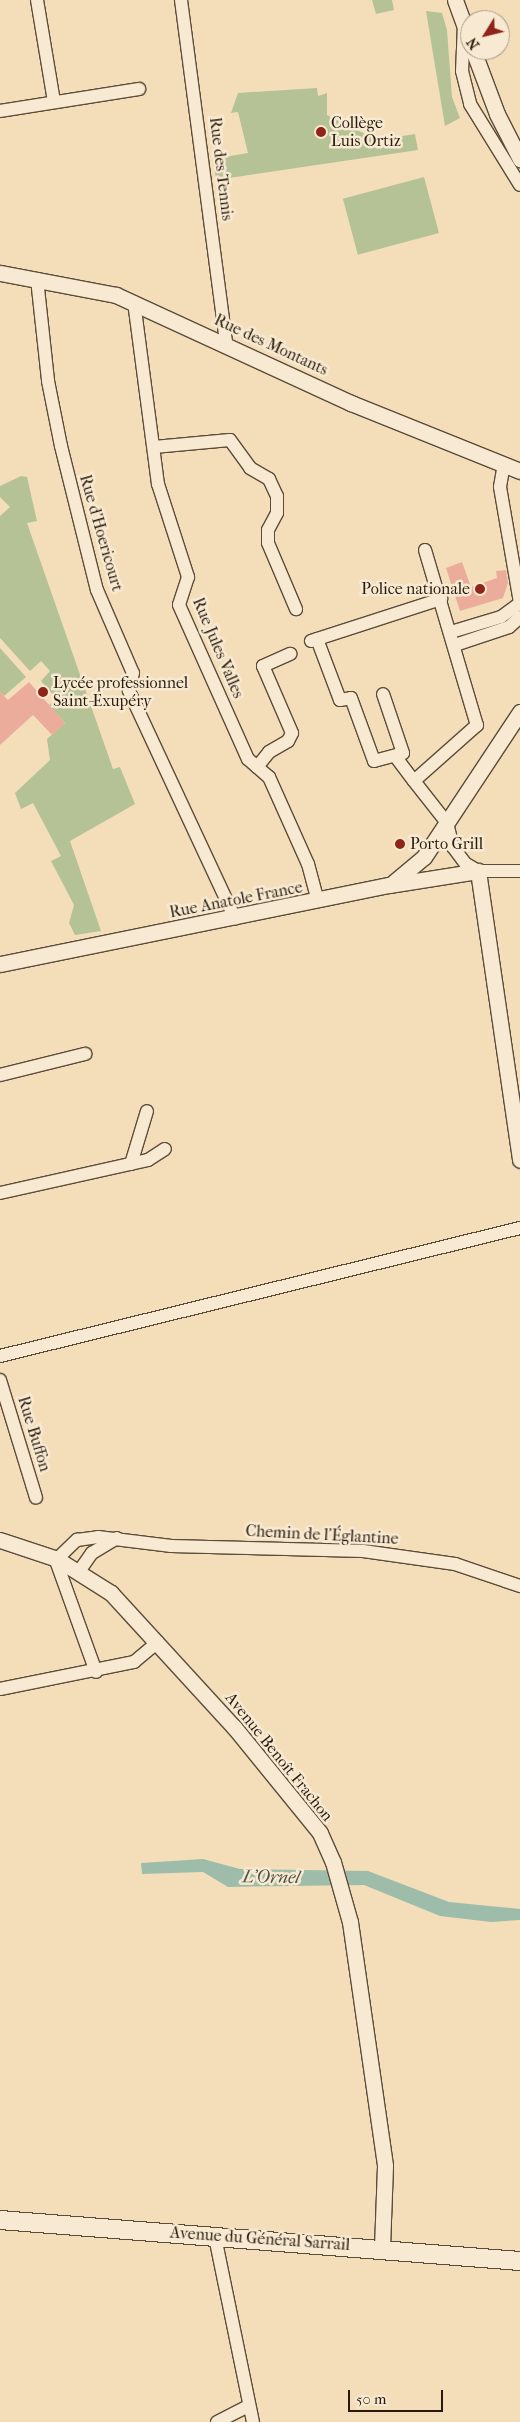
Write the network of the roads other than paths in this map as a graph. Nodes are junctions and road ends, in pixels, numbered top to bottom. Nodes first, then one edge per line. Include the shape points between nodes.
1 (37, 0) edge
2 (181, 0) edge
3 (455, 0) edge
4 (460, 13) edge
5 (462, 60) edge
6 (477, 60) edge
7 (139, 89) dead end
8 (54, 102) junction
9 (0, 111) edge
10 (520, 159) edge
11 (520, 186) edge
12 (0, 273) edge
13 (37, 279) junction
14 (134, 302) junction
15 (226, 343) junction
16 (154, 447) junction
17 (504, 464) junction
18 (520, 471) edge
19 (425, 550) dead end
20 (441, 599) junction
21 (520, 603) edge
22 (296, 608) dead end
23 (520, 617) edge
24 (453, 639) junction
25 (290, 654) dead end
26 (383, 694) dead end
27 (520, 712) edge
28 (395, 756) junction
29 (257, 767) junction
30 (414, 781) junction
31 (447, 823) junction
32 (478, 871) junction
33 (520, 871) edge
34 (390, 885) junction
35 (318, 901) junction
36 (235, 918) junction
37 (0, 964) edge
38 (85, 1054) dead end
39 (0, 1075) edge
40 (147, 1111) dead end
41 (165, 1149) dead end
42 (520, 1160) edge
43 (131, 1164) junction
44 (0, 1193) edge
45 (520, 1228) edge
46 (0, 1356) edge
47 (0, 1380) edge
48 (36, 1498) dead end
49 (119, 1537) junction
50 (0, 1540) edge
51 (56, 1558) junction
52 (80, 1570) junction
53 (520, 1586) edge
54 (158, 1642) junction
55 (96, 1672) junction
56 (0, 1689) edge
57 (0, 2220) edge
58 (214, 2237) junction
59 (382, 2248) junction
60 (520, 2261) edge
61 (249, 2406) junction
62 (217, 2422) edge
63 (252, 2422) edge

1 - 8 street
2 - 15 street, Rue des Tennis
3 - 4 street
5 - 11 street via 470,104
6 - 10 street via 497,114
7 - 8 street
8 - 9 street
12 - 13 street, Rue des Montants
13 - 14 street, Rue des Montants via 99,290
13 - 36 street, Rue d'Hoericourt via 48,381 97,590 132,673 129,691
14 - 15 street, Rue des Montants
14 - 16 street, Rue Jules Valles
15 - 17 street, Rue des Montants via 351,403
16 - 22 street via 230,440 250,468 269,479 276,496 277,513 268,530 268,543
16 - 29 street, Rue Jules Valles via 158,484 188,577 179,605 248,759
17 - 18 street, Rue des Montants
17 - 21 street via 500,487
19 - 20 street
20 - 24 street
20 - 28 street via 314,640 340,700 351,698 374,761
21 - 24 street via 501,617
23 - 24 street via 509,627
24 - 30 street via 477,725
25 - 29 street via 262,666 292,732 288,742 269,752
26 - 28 street via 403,753
27 - 31 street
28 - 30 street
29 - 35 street, Rue Jules Valles via 269,777 308,864
30 - 31 street
31 - 32 street via 458,856
31 - 34 street via 424,857
32 - 33 street, Rue Anatole France
32 - 34 street, Rue Anatole France
32 - 42 street
34 - 35 street, Rue Anatole France
35 - 36 street, Rue Anatole France
36 - 37 street, Rue Anatole France
38 - 39 street
40 - 43 street
41 - 43 street via 148,1160
43 - 44 street
45 - 46 street
47 - 48 street, Rue Buffon
49 - 51 street, Chemin de l'Églantine via 77,1540
49 - 52 street via 92,1553
49 - 53 street, Chemin de l'Églantine via 171,1546 270,1546 408,1556 486,1572
50 - 51 street, Avenue Benoît Frachon
51 - 52 street, Avenue Benoît Frachon
51 - 55 street
52 - 54 street, Avenue Benoît Frachon via 111,1594
54 - 55 street via 134,1662
54 - 59 street, Avenue Benoît Frachon via 303,1810 320,1833 333,1862 344,1896 384,2166
55 - 56 street
57 - 58 main road, Avenue du Général Sarrail
58 - 59 main road, Avenue du Général Sarrail
58 - 61 street
59 - 60 main road, Avenue du Général Sarrail
61 - 62 street
61 - 63 street

